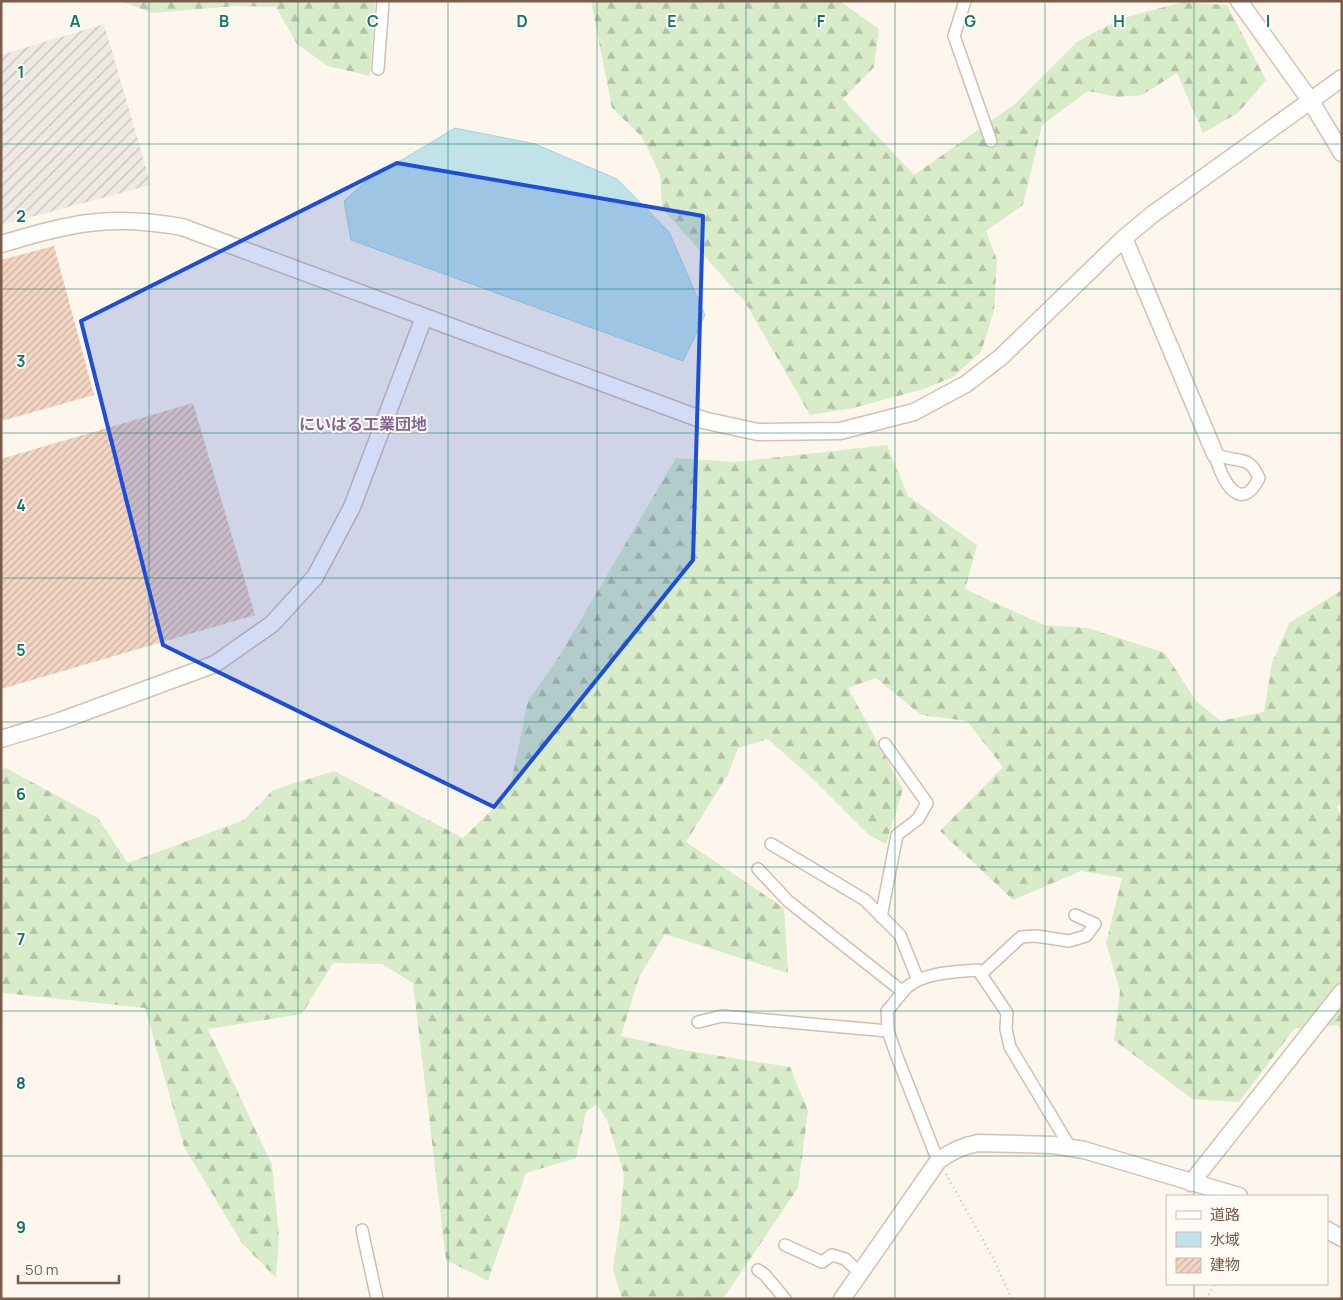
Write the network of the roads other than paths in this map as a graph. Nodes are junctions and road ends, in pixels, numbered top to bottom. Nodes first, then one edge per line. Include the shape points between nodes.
1 (383, 1) edge
2 (965, 1) edge
3 (1239, 1) edge
4 (378, 69) dead end
5 (1342, 78) edge
6 (1310, 100) junction
7 (991, 141) dead end
8 (1342, 153) edge
9 (1124, 238) junction
10 (1, 244) edge
11 (424, 317) junction
12 (1215, 454) dead end
13 (1, 738) edge
14 (885, 744) dead end
15 (771, 844) dead end
16 (758, 869) dead end
17 (882, 916) junction
18 (1075, 916) dead end
19 (981, 974) junction
20 (918, 980) junction
21 (903, 992) junction
22 (1342, 992) edge
23 (698, 1022) dead end
24 (888, 1031) junction
25 (1070, 1147) junction
26 (938, 1161) junction
27 (1191, 1183) junction
28 (1235, 1195) edge
29 (362, 1230) dead end
30 (1328, 1231) edge
31 (1342, 1238) edge
32 (785, 1245) dead end
33 (758, 1270) dead end
34 (861, 1274) junction
35 (376, 1299) edge
36 (785, 1299) edge
37 (842, 1299) edge

1 - 4 street
2 - 7 street via 954,36
3 - 6 street
5 - 6 street
6 - 8 street
6 - 9 street
9 - 11 street via 1001,357 966,384 914,412 840,431 758,432 703,420
9 - 12 street
10 - 11 street via 87,222 140,220 182,227
11 - 13 street via 352,507 315,576 272,624 215,664 60,721
14 - 17 street via 927,803 918,819 897,835
15 - 17 street via 865,900
16 - 21 street via 788,901
17 - 20 street via 900,935
18 - 19 street via 1095,924 1086,936 1069,941 1021,937
19 - 20 street via 978,970 961,971
19 - 25 street via 1007,1013 1010,1047
20 - 21 street
21 - 24 street via 887,1011
22 - 27 street
23 - 24 street via 722,1016
24 - 26 street
25 - 26 street via 978,1143 956,1149
25 - 27 street
26 - 34 street
27 - 28 street
29 - 35 street
30 - 31 street
32 - 34 street via 822,1262 832,1255 840,1256
33 - 36 street
34 - 37 street

